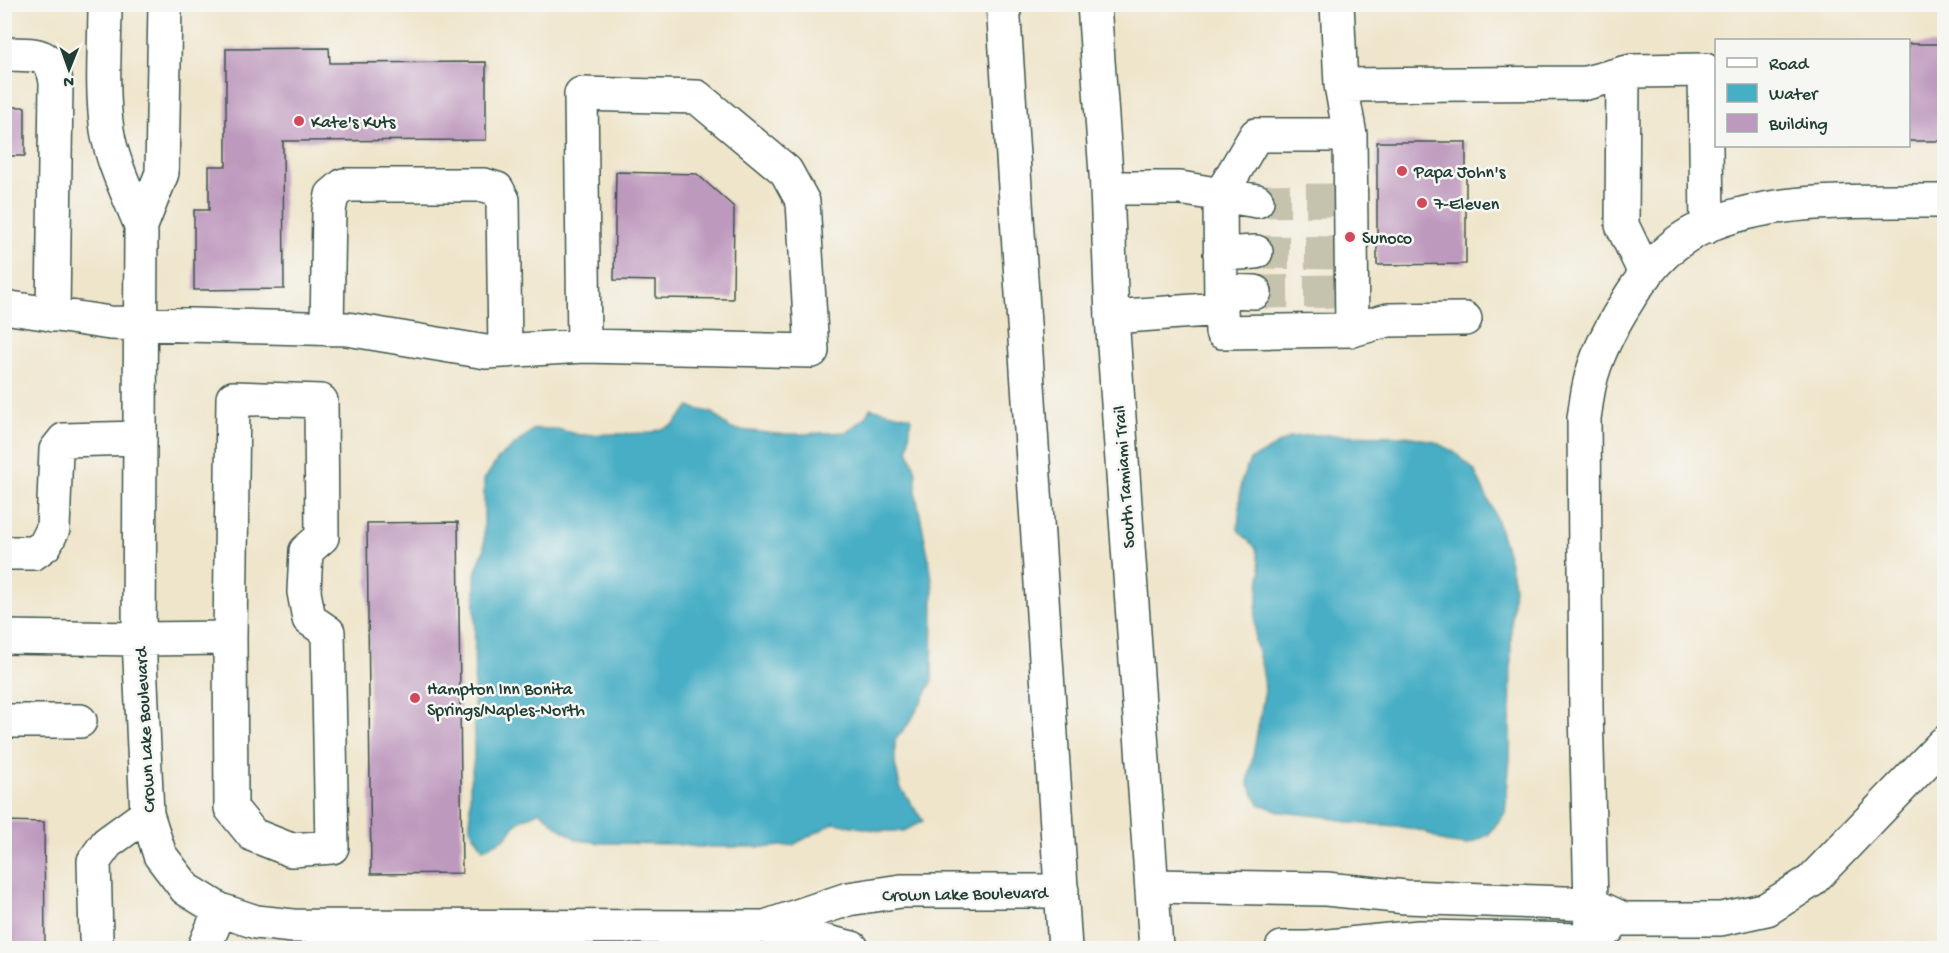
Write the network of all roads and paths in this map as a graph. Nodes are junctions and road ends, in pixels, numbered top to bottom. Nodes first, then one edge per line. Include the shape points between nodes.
1 (105, 4) edge
2 (165, 4) edge
3 (1003, 4) edge
4 (1094, 4) edge
5 (1337, 4) edge
6 (4, 54) edge
7 (1623, 73) junction
8 (1341, 85) junction
9 (1350, 135) junction
10 (1107, 188) junction
11 (1220, 196) junction
12 (1257, 201) tunnel mouth
13 (1944, 201) edge
14 (141, 226) junction
15 (1707, 227) junction
16 (1256, 252) tunnel mouth
17 (1220, 254) junction
18 (1646, 275) junction
19 (1255, 292) tunnel mouth
20 (1221, 300) junction
21 (4, 308) edge
22 (53, 315) junction
23 (1112, 318) junction
24 (1465, 319) dead end
25 (141, 323) junction
26 (327, 329) junction
27 (1352, 330) junction
28 (584, 346) junction
29 (505, 351) junction
30 (140, 438) junction
31 (4, 553) edge
32 (4, 637) edge
33 (230, 638) junction
34 (139, 639) junction
35 (4, 721) edge
36 (80, 721) dead end
37 (1944, 743) edge
38 (147, 814) junction
39 (1152, 886) junction
40 (1062, 891) junction
41 (1592, 904) junction
42 (220, 910) junction
43 (1623, 919) junction
44 (424, 937) edge
45 (96, 938) dead end
46 (769, 938) edge
47 (1489, 943) edge
48 (1590, 944) edge
49 (204, 948) edge
50 (852, 948) edge
51 (1065, 948) edge
52 (1156, 948) edge
53 (1282, 948) edge

1 - 14 street, Crown Lake Boulevard via 107,130
2 - 14 street, Crown Lake Boulevard via 162,173
3 - 40 street
4 - 10 street, South Tamiami Trail
5 - 8 street
6 - 22 street via 38,55 48,60 54,70
7 - 8 street via 1586,83
7 - 15 street via 1705,70
7 - 18 street via 1623,225
8 - 9 street
9 - 11 street via 1256,135
9 - 27 street via 1343,200 1344,290
10 - 11 street via 1180,188
10 - 23 street, South Tamiami Trail
11 - 12 street
11 - 17 street
13 - 15 street via 1824,202 1755,212
14 - 25 street, Crown Lake Boulevard
15 - 18 street via 1693,232 1663,255
16 - 17 street
17 - 20 street
18 - 41 street via 1607,335 1590,382 1584,418
19 - 20 street
20 - 23 street
20 - 27 street via 1222,332
21 - 22 street
22 - 25 street
23 - 39 street, South Tamiami Trail
24 - 27 street via 1388,320
25 - 26 street
25 - 30 street, Crown Lake Boulevard
26 - 29 street via 486,352
26 - 29 street via 332,195 344,185 484,185 497,189 502,200
28 - 28 street via 581,94 697,97 786,171 803,202 812,351
28 - 29 street
30 - 31 street via 64,440 56,450 53,529 45,545 34,553
30 - 34 street, Crown Lake Boulevard
32 - 34 street
33 - 33 street via 233,398 321,401 322,537 306,551 304,592 309,619 328,632 332,847 291,850 253,835 231,808
33 - 34 street
34 - 38 street, Crown Lake Boulevard
35 - 36 street
37 - 43 street via 1811,881 1767,909 1721,919
38 - 42 street, Crown Lake Boulevard via 160,855 186,889
38 - 45 street via 107,843 94,861
39 - 41 street via 1326,889 1417,898
39 - 52 street, South Tamiami Trail
40 - 46 street, Crown Lake Boulevard via 901,891 848,899
40 - 51 street
41 - 43 street
41 - 48 street
42 - 44 street, Crown Lake Boulevard via 256,922
42 - 49 street
43 - 48 street
44 - 46 street, Crown Lake Boulevard
46 - 50 street, Crown Lake Boulevard
47 - 48 street
47 - 53 street via 1419,937

